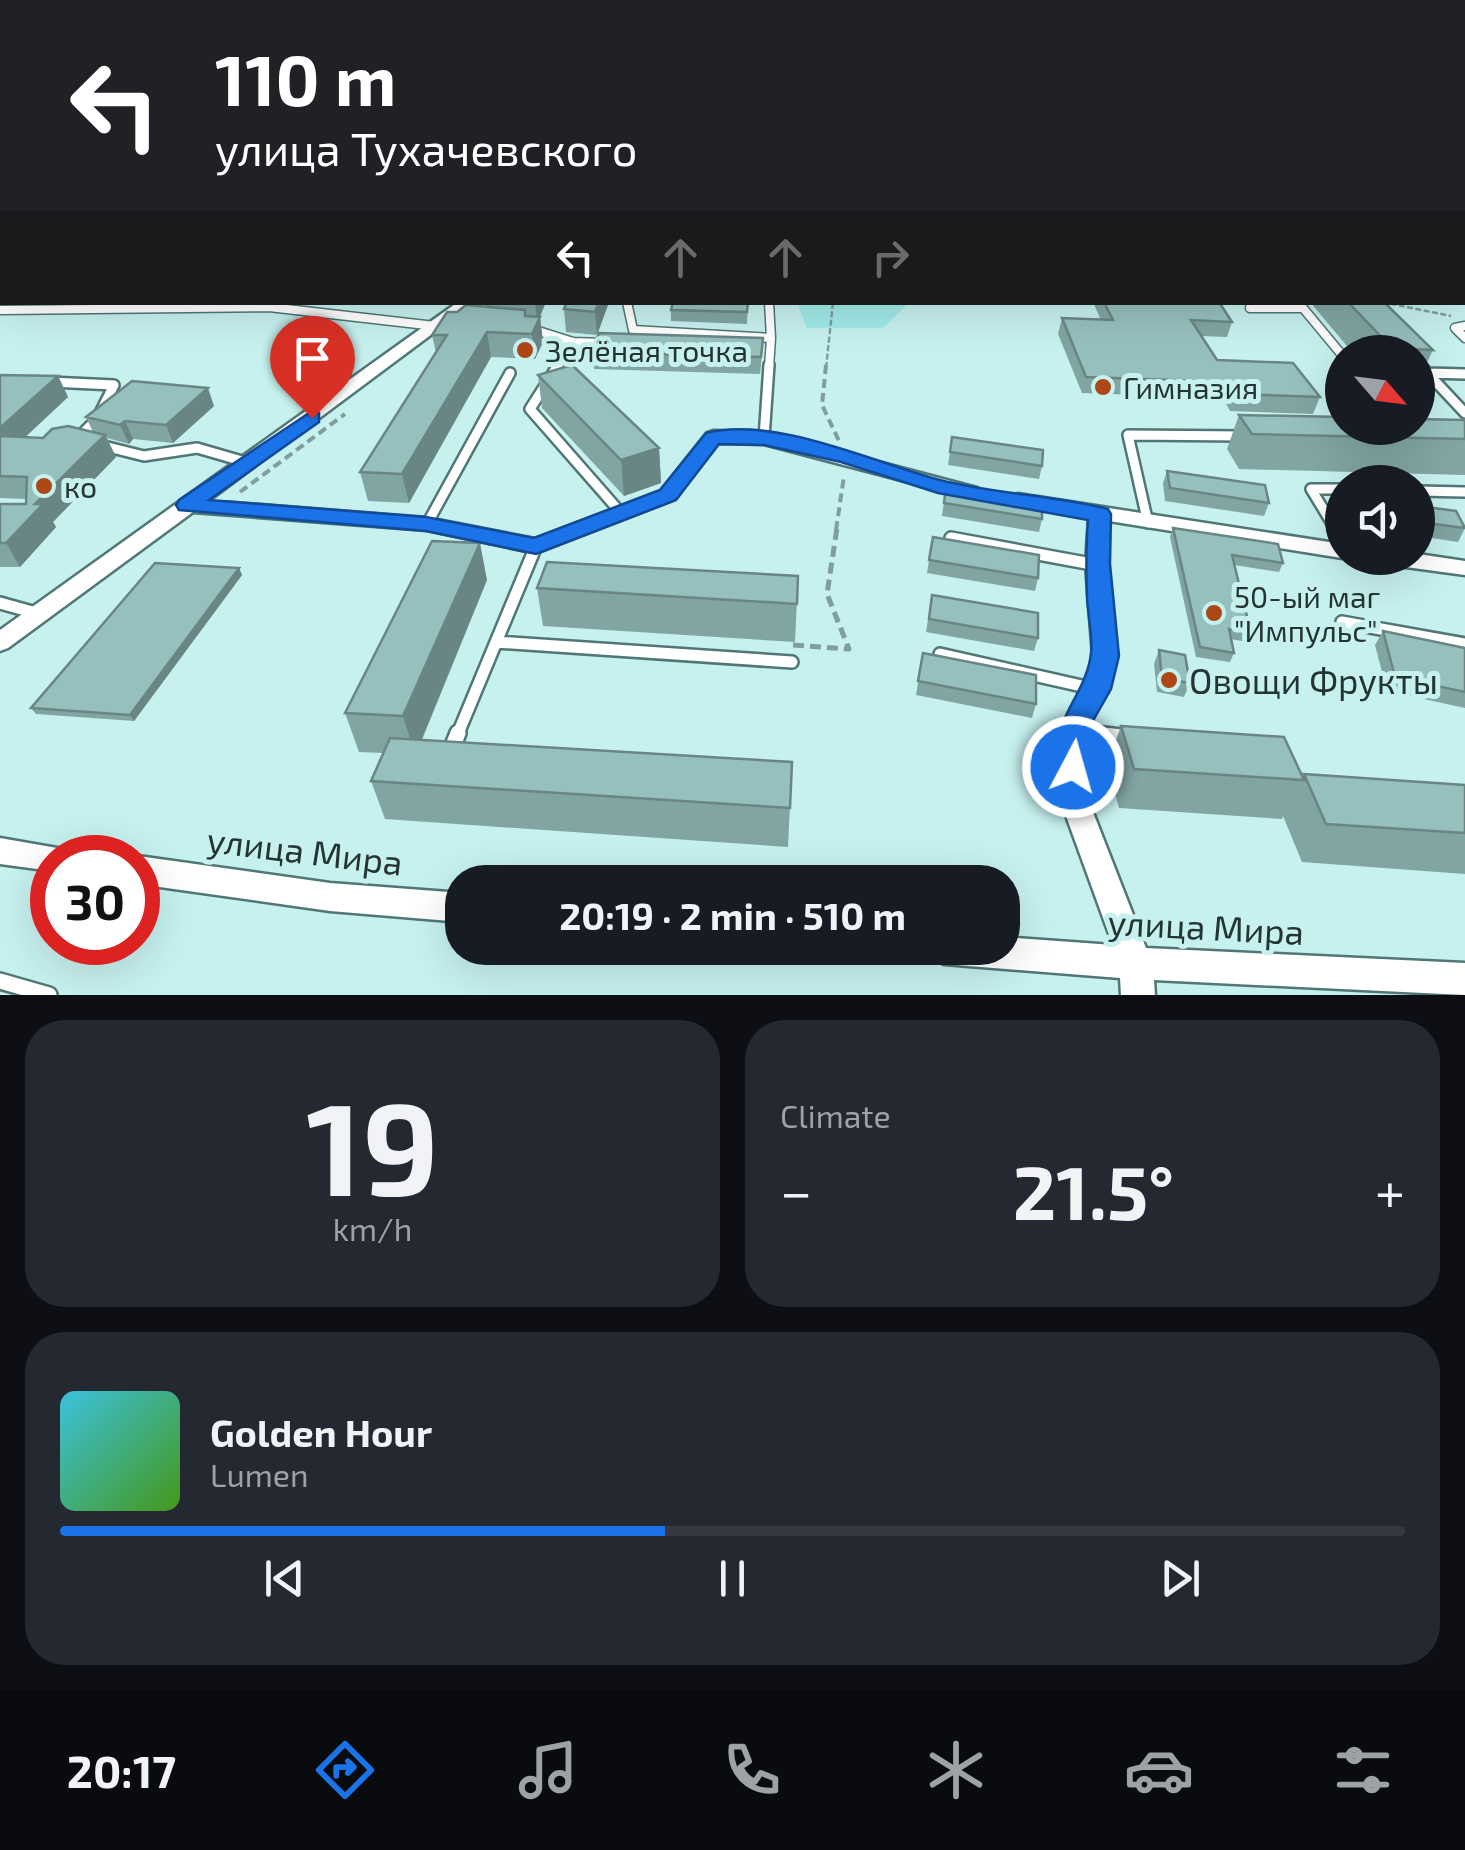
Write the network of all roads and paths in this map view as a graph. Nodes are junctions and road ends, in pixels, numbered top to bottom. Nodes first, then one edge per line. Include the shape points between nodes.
1 (628, 305) edge
2 (769, 305) edge
3 (833, 305) edge
4 (1299, 305) edge
5 (1394, 305) edge
6 (1250, 308) dead end
7 (1, 310) edge
8 (467, 312) edge
9 (439, 323) junction
10 (1465, 323) edge
11 (514, 327) edge
12 (1325, 336) edge
13 (1465, 338) edge
14 (573, 342) junction
15 (771, 342) junction
16 (612, 343) edge
17 (692, 345) edge
18 (510, 373) dead end
19 (1435, 374) edge
20 (1465, 374) edge
21 (1435, 381) edge
22 (36, 382) edge
23 (1465, 413) edge
24 (1262, 436) edge
25 (764, 438) junction
26 (847, 457) junction
27 (250, 463) junction
28 (1325, 488) edge
29 (1435, 491) edge
30 (1465, 492) edge
31 (187, 505) junction
32 (1325, 511) edge
33 (621, 513) junction
34 (1100, 514) junction
35 (1148, 523) junction
36 (426, 524) junction
37 (951, 538) edge
38 (536, 546) junction
39 (1325, 549) edge
40 (1098, 564) junction
41 (1435, 564) edge
42 (1465, 568) edge
43 (0, 603) edge
44 (37, 614) junction
45 (1342, 622) dead end
46 (0, 642) edge
47 (496, 642) junction
48 (1465, 644) edge
49 (940, 654) edge
50 (792, 662) joint
51 (1096, 689) junction
52 (1071, 732) junction
53 (1148, 739) edge
54 (468, 758) edge
55 (0, 850) edge
56 (30, 855) edge
57 (160, 873) edge
58 (445, 907) edge
59 (1020, 960) edge
60 (1465, 978) edge
61 (1137, 979) edge
62 (0, 981) edge
63 (49, 995) edge

1 - 15 lane via 633,330
2 - 15 lane
3 - 26 path via 822,404
4 - 6 lane
4 - 12 lane
5 - 10 path
7 - 9 lane via 269,306
8 - 9 street
9 - 27 street
10 - 13 lane via 1455,328
11 - 14 lane
14 - 16 lane
14 - 33 lane via 530,410
15 - 17 lane
15 - 25 lane
18 - 36 lane
19 - 20 lane
21 - 23 lane
22 - 27 lane via 114,385 97,419 77,439 144,456 197,448
24 - 35 lane via 1128,435
25 - 26 street
25 - 33 street via 713,438 668,495
26 - 34 street via 938,486
26 - 50 path via 827,594 849,649 793,645
27 - 31 street
28 - 32 lane via 1311,488
29 - 30 lane
31 - 36 street
31 - 44 street
33 - 38 street
34 - 35 street
34 - 40 street
35 - 39 street
36 - 38 street
37 - 40 lane
38 - 47 lane
40 - 51 street via 1105,656
41 - 42 street
43 - 44 lane
44 - 46 street
45 - 48 lane
47 - 50 lane
47 - 54 lane via 449,757
49 - 51 lane
51 - 52 street
52 - 53 lane
52 - 61 street via 1076,802
55 - 56 street
57 - 58 street, улица Мира
59 - 61 street, улица Мира
60 - 61 street, улица Мира
62 - 63 lane

